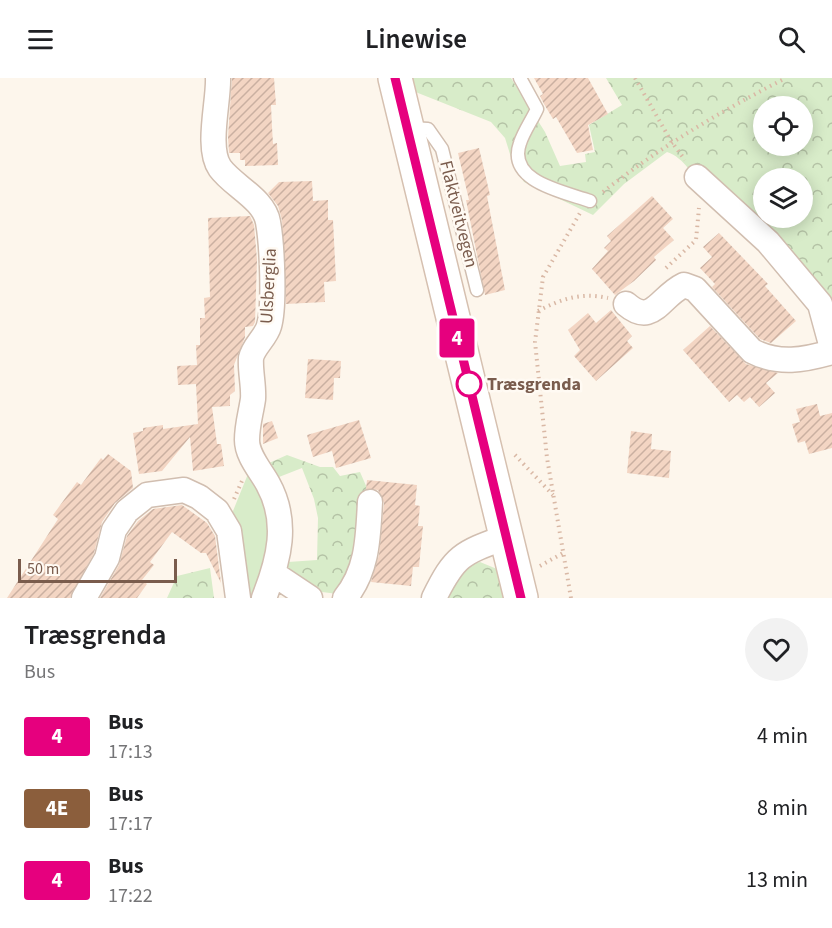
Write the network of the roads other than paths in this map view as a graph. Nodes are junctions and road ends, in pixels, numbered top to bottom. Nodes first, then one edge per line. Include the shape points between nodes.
1 (218, 78) edge
2 (395, 78) edge
3 (520, 78) edge
4 (406, 128) junction
5 (697, 177) road end
6 (590, 201) road end
7 (477, 290) dead end
8 (626, 304) road end
9 (826, 308) edge
10 (832, 350) edge
11 (370, 502) dead end
12 (506, 537) junction
13 (273, 574) junction
14 (528, 584) edge
15 (84, 598) edge
16 (238, 598) edge
17 (264, 598) edge
18 (310, 598) edge
19 (345, 598) edge
20 (434, 598) edge

1 - 13 street, Ulsberglia via 214,108 219,167 268,219 272,264 269,327 251,356 253,398 247,443 281,518
2 - 4 main road, Flaktveitvegen
3 - 6 lane via 537,109 519,144 521,165 536,182
4 - 7 lane, Flaktveitvegen via 428,129 442,149
4 - 12 main road, Flaktveitvegen
5 - 9 street via 768,242
8 - 10 street via 637,314 647,314 684,285 695,289 761,356 802,361
9 - 10 street
11 - 19 street via 367,550
12 - 14 main road, Flaktveitvegen
12 - 20 street via 464,553 449,568
13 - 17 street, Ulsberglia
13 - 18 street
15 - 16 street via 106,558 114,530 127,511 147,495 184,490 199,497 230,531

